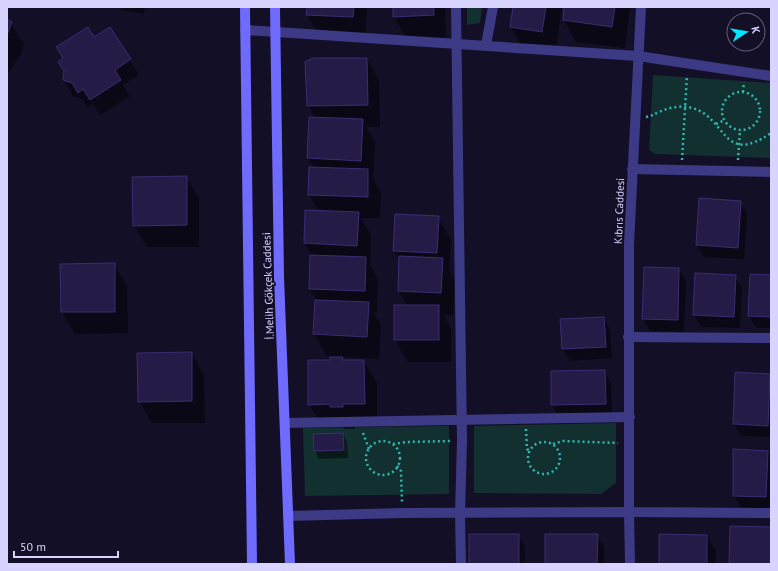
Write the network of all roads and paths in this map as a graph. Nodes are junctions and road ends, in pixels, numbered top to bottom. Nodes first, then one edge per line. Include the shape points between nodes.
1 (245, 7) edge
2 (274, 7) edge
3 (456, 7) edge
4 (493, 7) edge
5 (641, 7) edge
6 (245, 30) junction
7 (275, 31) junction
8 (456, 43) junction
9 (486, 45) junction
10 (638, 56) junction
11 (687, 63) junction
12 (771, 76) edge
13 (684, 106) junction
14 (635, 118) junction
15 (725, 120) junction
16 (716, 124) junction
17 (740, 130) junction
18 (771, 133) edge
19 (740, 144) junction
20 (632, 170) junction
21 (682, 170) junction
22 (738, 171) junction
23 (771, 172) edge
24 (628, 337) junction
25 (771, 338) edge
26 (630, 417) junction
27 (527, 419) junction
28 (462, 420) junction
29 (363, 422) junction
30 (285, 423) junction
31 (462, 441) junction
32 (630, 443) junction
33 (392, 444) junction
34 (553, 444) junction
35 (369, 449) junction
36 (530, 451) junction
37 (397, 466) junction
38 (629, 512) junction
39 (402, 513) junction
40 (771, 513) edge
41 (460, 514) junction
42 (288, 516) junction
43 (252, 564) edge
44 (290, 564) edge
45 (461, 564) edge
46 (630, 564) edge

1 - 6 main road, İ.Melih Gökçek Caddesi
2 - 7 main road, İ.Melih Gökçek Caddesi
3 - 8 street
4 - 9 street
5 - 10 street, Kıbrıs Caddesi
6 - 7 street
6 - 43 main road, İ.Melih Gökçek Caddesi
7 - 8 street
7 - 30 main road, İ.Melih Gökçek Caddesi via 279,277
8 - 9 street
8 - 28 street
9 - 10 street
10 - 11 street
10 - 14 street, Kıbrıs Caddesi
11 - 12 street
11 - 13 path
13 - 14 path via 658,112 653,116
13 - 16 path via 704,113
13 - 21 path
14 - 20 street, Kıbrıs Caddesi
15 - 16 path
15 - 17 path
15 - 17 path via 723,107 727,99 734,93 752,95 758,101 761,110 759,119 753,126
16 - 19 path via 729,141
17 - 19 path
18 - 19 path via 756,142
19 - 22 path
20 - 21 street
20 - 24 street, Kıbrıs Caddesi
21 - 22 street
22 - 23 street
24 - 25 street
24 - 26 street, Kıbrıs Caddesi
26 - 27 street
26 - 32 street, Kıbrıs Caddesi
27 - 28 street
27 - 36 path via 527,448
28 - 29 street
28 - 31 street
29 - 30 street
29 - 35 path via 363,435
30 - 42 main road, İ.Melih Gökçek Caddesi
31 - 33 path
31 - 41 street
32 - 34 path via 563,441
32 - 38 street, Kıbrıs Caddesi
33 - 35 path via 381,441 372,444
33 - 37 path via 400,458
34 - 36 path via 542,441 532,446
34 - 36 path via 560,454 560,459 559,465 551,473 539,474 530,467 527,456
35 - 37 path via 366,462 371,470 380,474 389,473
37 - 39 path via 401,471
38 - 40 street
38 - 41 street
38 - 46 street, Kıbrıs Caddesi
39 - 41 street
39 - 42 street
41 - 45 street
42 - 44 main road, İ.Melih Gökçek Caddesi

